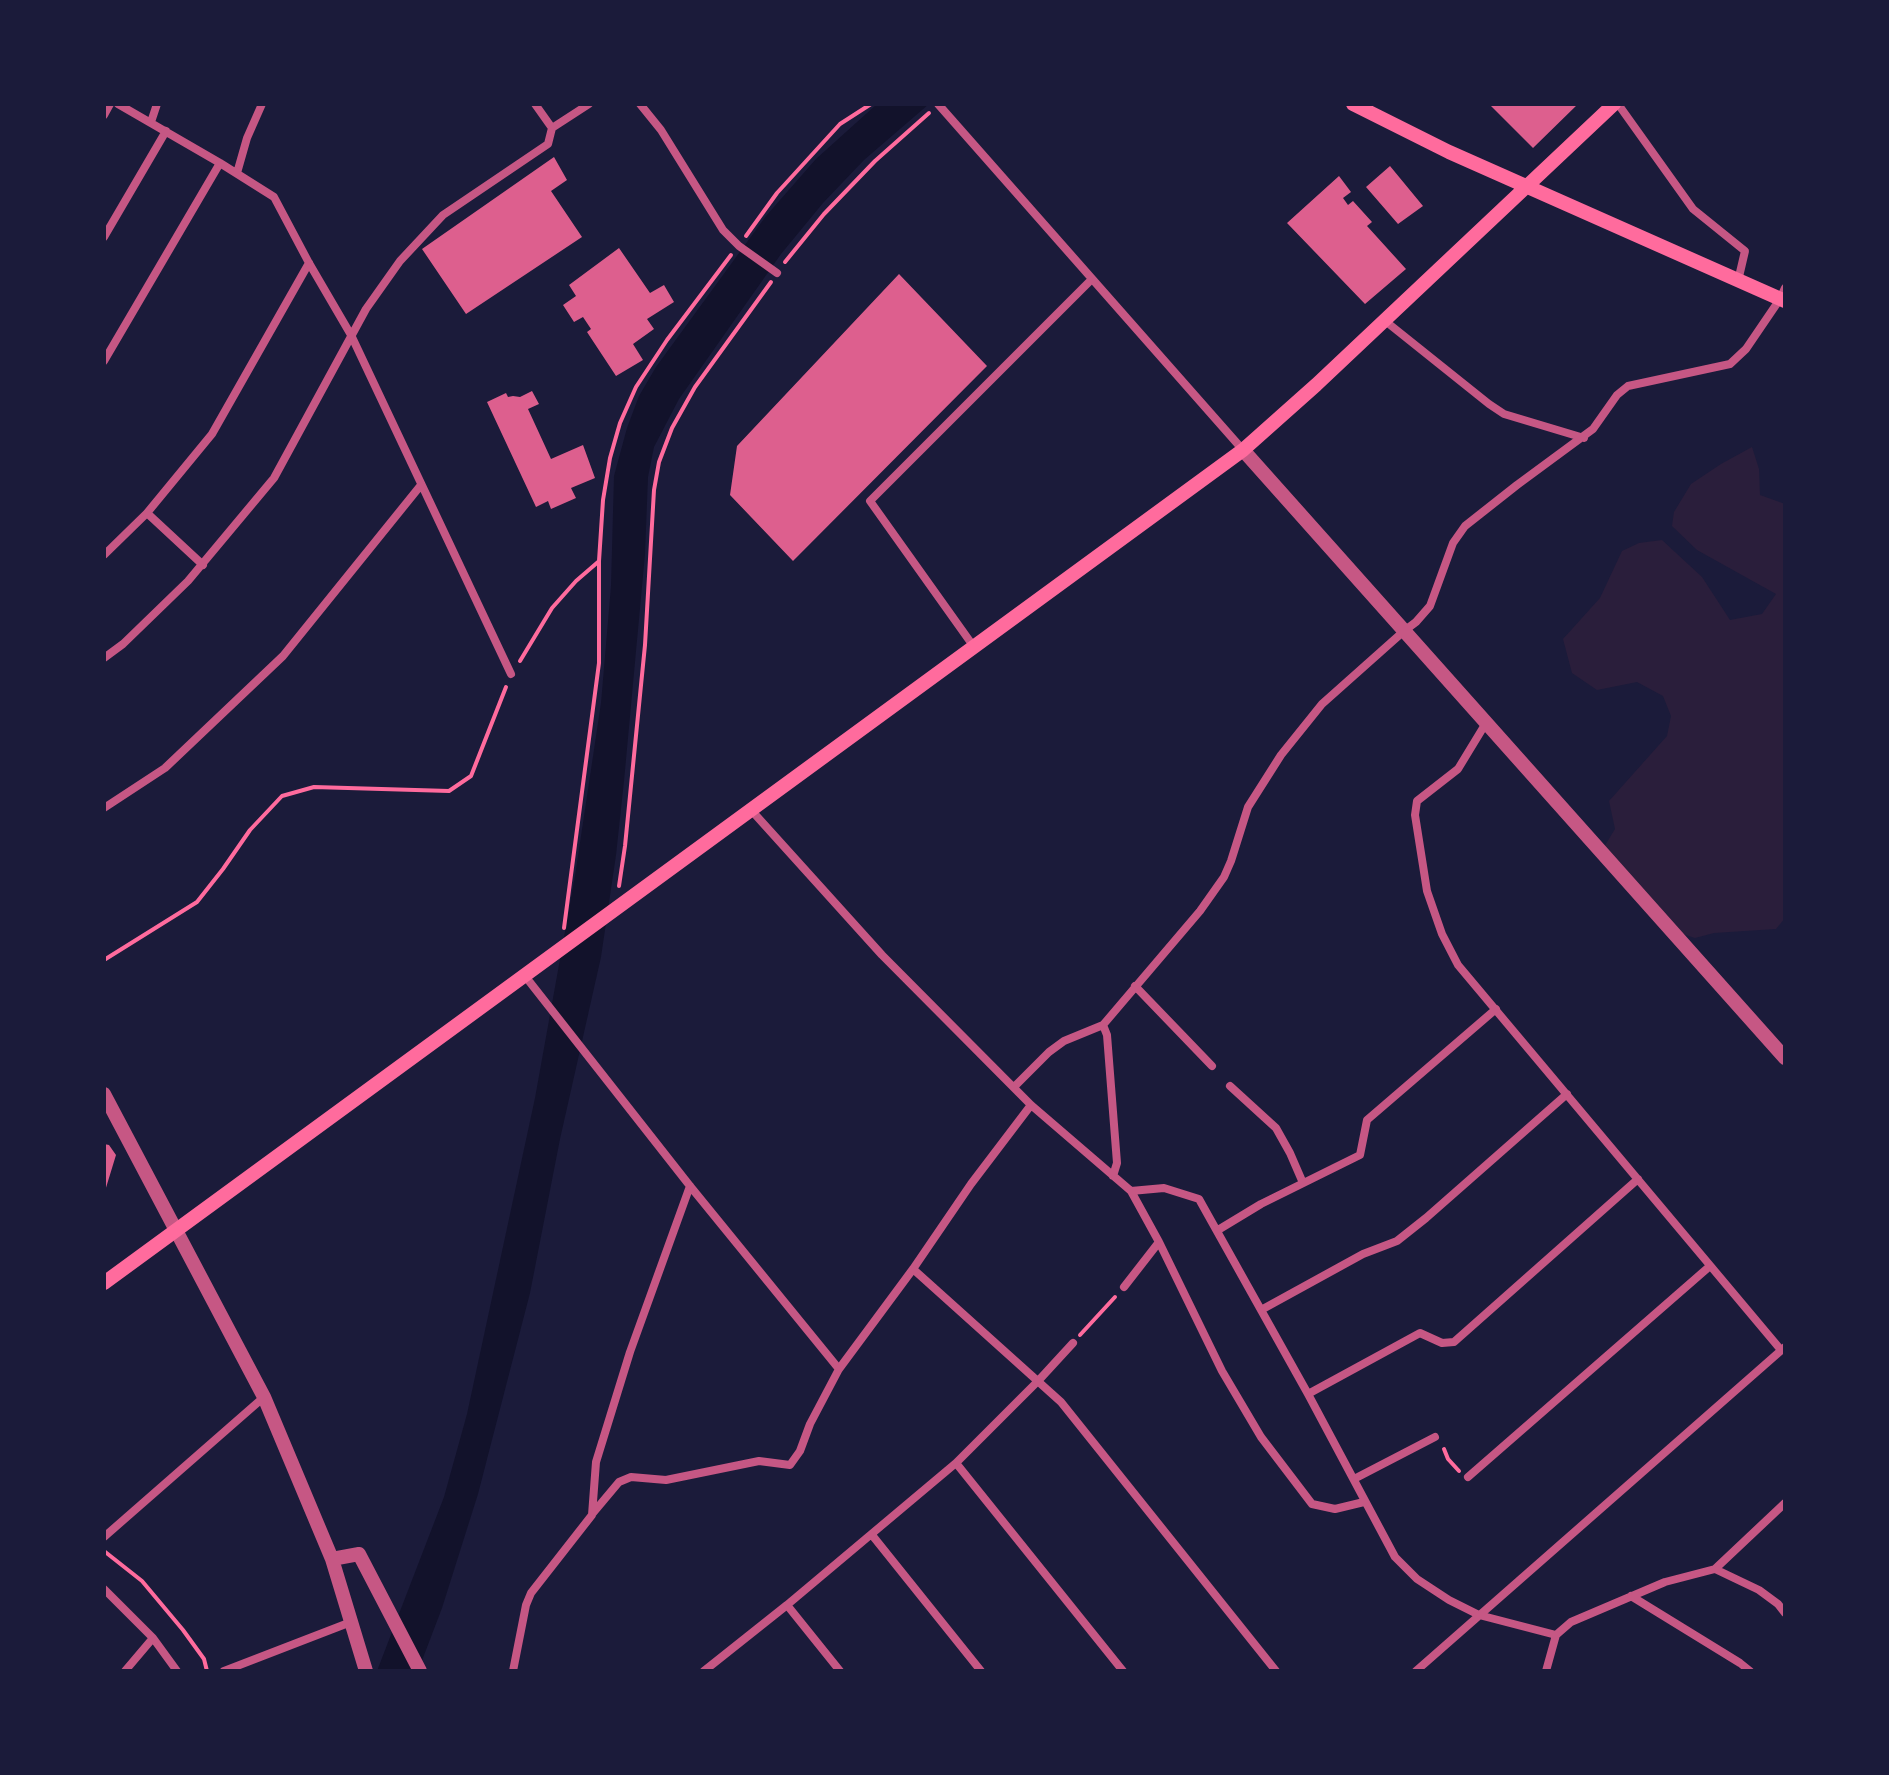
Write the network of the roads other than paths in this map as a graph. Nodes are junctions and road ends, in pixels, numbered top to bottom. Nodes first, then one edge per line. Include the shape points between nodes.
1 (110, 104) edge
2 (118, 104) edge
3 (157, 104) edge
4 (262, 104) edge
5 (535, 104) edge
6 (589, 104) edge
7 (640, 104) edge
8 (1353, 104) edge
9 (1616, 104) edge
10 (938, 105) edge
11 (104, 115) edge
12 (151, 122) junction
13 (552, 128) junction
14 (166, 131) junction
15 (220, 163) junction
16 (237, 173) junction
17 (1527, 187) junction
18 (104, 237) edge
19 (309, 263) junction
20 (777, 273) road end
21 (1092, 279) junction
22 (1738, 281) junction
23 (1783, 296) edge
24 (1384, 320) junction
25 (351, 335) junction
26 (104, 361) edge
27 (1584, 438) junction
28 (1243, 450) junction
29 (421, 485) junction
30 (147, 513) junction
31 (104, 555) edge
32 (203, 565) junction
33 (1404, 631) junction
34 (974, 647) junction
35 (104, 658) edge
36 (511, 674) road end
37 (1486, 723) junction
38 (104, 808) edge
39 (752, 811) junction
40 (525, 976) junction
41 (1135, 986) junction
42 (1496, 1009) junction
43 (1103, 1025) junction
44 (1785, 1058) edge
45 (1212, 1066) dead end
46 (1230, 1086) dead end
47 (1014, 1087) junction
48 (104, 1094) edge
49 (1567, 1094) junction
50 (1031, 1105) junction
51 (1113, 1176) junction
52 (1638, 1179) junction
53 (1303, 1183) junction
54 (690, 1186) junction
55 (1131, 1191) junction
56 (176, 1230) junction
57 (1218, 1230) junction
58 (1159, 1242) junction
59 (1710, 1266) junction
60 (913, 1269) junction
61 (104, 1283) edge
62 (1124, 1287) road end
63 (1261, 1310) junction
64 (1073, 1343) road end
65 (1783, 1348) edge
66 (839, 1369) junction
67 (1039, 1380) junction
68 (1308, 1394) junction
69 (264, 1397) junction
70 (1435, 1437) road end
71 (956, 1463) junction
72 (1468, 1477) road end
73 (1354, 1479) junction
74 (1364, 1502) junction
75 (1785, 1503) edge
76 (592, 1515) junction
77 (872, 1535) junction
78 (104, 1537) edge
79 (332, 1559) junction
80 (1715, 1569) junction
81 (104, 1589) edge
82 (1631, 1596) junction
83 (787, 1605) junction
84 (1785, 1613) edge
85 (1479, 1615) junction
86 (351, 1622) junction
87 (1556, 1635) junction
88 (153, 1638) junction
89 (125, 1671) edge
90 (177, 1671) edge
91 (224, 1671) edge
92 (366, 1671) edge
93 (420, 1671) edge
94 (513, 1671) edge
95 (704, 1671) edge
96 (840, 1671) edge
97 (981, 1671) edge
98 (1123, 1671) edge
99 (1276, 1671) edge
100 (1416, 1671) edge
101 (1546, 1671) edge
102 (1750, 1671) edge

1 - 11 street
2 - 12 street
3 - 12 street
4 - 16 street
5 - 13 street
6 - 13 street
7 - 20 street via 723,230
8 - 17 main road
9 - 17 main road
9 - 22 street via 1693,209 1745,251
10 - 21 street
12 - 14 street
13 - 25 street via 548,144 443,215 400,261
14 - 15 street
14 - 18 street
15 - 16 street
15 - 26 street
16 - 19 street via 274,197
17 - 22 main road
17 - 24 main road
19 - 25 street
19 - 30 street via 212,434
21 - 28 street
21 - 34 street via 870,501
22 - 23 main road
23 - 27 street via 1730,364 1628,386
24 - 27 street via 1504,414
24 - 28 main road
25 - 29 street
25 - 32 street via 274,478
27 - 33 street via 1465,526 1453,543 1430,606
28 - 33 street
28 - 34 main road
29 - 36 street
29 - 38 street via 283,656 165,768
30 - 31 street
30 - 32 street
32 - 35 street
33 - 37 street
33 - 41 street via 1322,704 1295,736 1248,807 1224,877
34 - 39 main road
37 - 42 street via 1458,769 1417,801 1415,815 1427,891 1442,934 1458,965
37 - 44 street
39 - 40 main road
39 - 47 street via 882,955
40 - 54 street
40 - 56 main road
41 - 43 street
41 - 45 street
42 - 49 street
42 - 53 street via 1367,1120 1360,1155
43 - 47 street via 1064,1041
43 - 51 street via 1117,1163
46 - 53 street via 1276,1128
47 - 50 street
48 - 56 street
49 - 52 street
49 - 63 street via 1397,1241
50 - 51 street
50 - 60 street
51 - 55 street
52 - 59 street
52 - 68 street via 1454,1342 1442,1343 1420,1333
53 - 57 street
54 - 66 street
54 - 76 street via 596,1462
55 - 57 street via 1164,1188 1199,1199
55 - 58 street
56 - 61 main road
56 - 69 street
57 - 63 street
58 - 62 street
58 - 74 street via 1222,1371 1261,1437 1312,1504 1335,1509
59 - 65 street
59 - 72 street
60 - 66 street
60 - 67 street
63 - 68 street
64 - 67 street
65 - 85 street
66 - 76 street via 790,1465 759,1461 666,1480 631,1477 619,1482
67 - 71 street
67 - 99 street
68 - 73 street
69 - 78 street
69 - 79 street
70 - 73 street
71 - 77 street
71 - 98 street
73 - 74 street
74 - 85 street via 1395,1557 1417,1579
75 - 80 street
76 - 94 street via 531,1593
77 - 83 street
77 - 97 street
79 - 86 street
79 - 93 street via 359,1554
80 - 82 street
80 - 84 street via 1759,1590
81 - 88 street
82 - 87 street via 1571,1622
82 - 102 street
83 - 95 street
83 - 96 street
85 - 87 street
85 - 100 street
86 - 91 street
86 - 92 street
87 - 101 street
88 - 89 street
88 - 90 street

